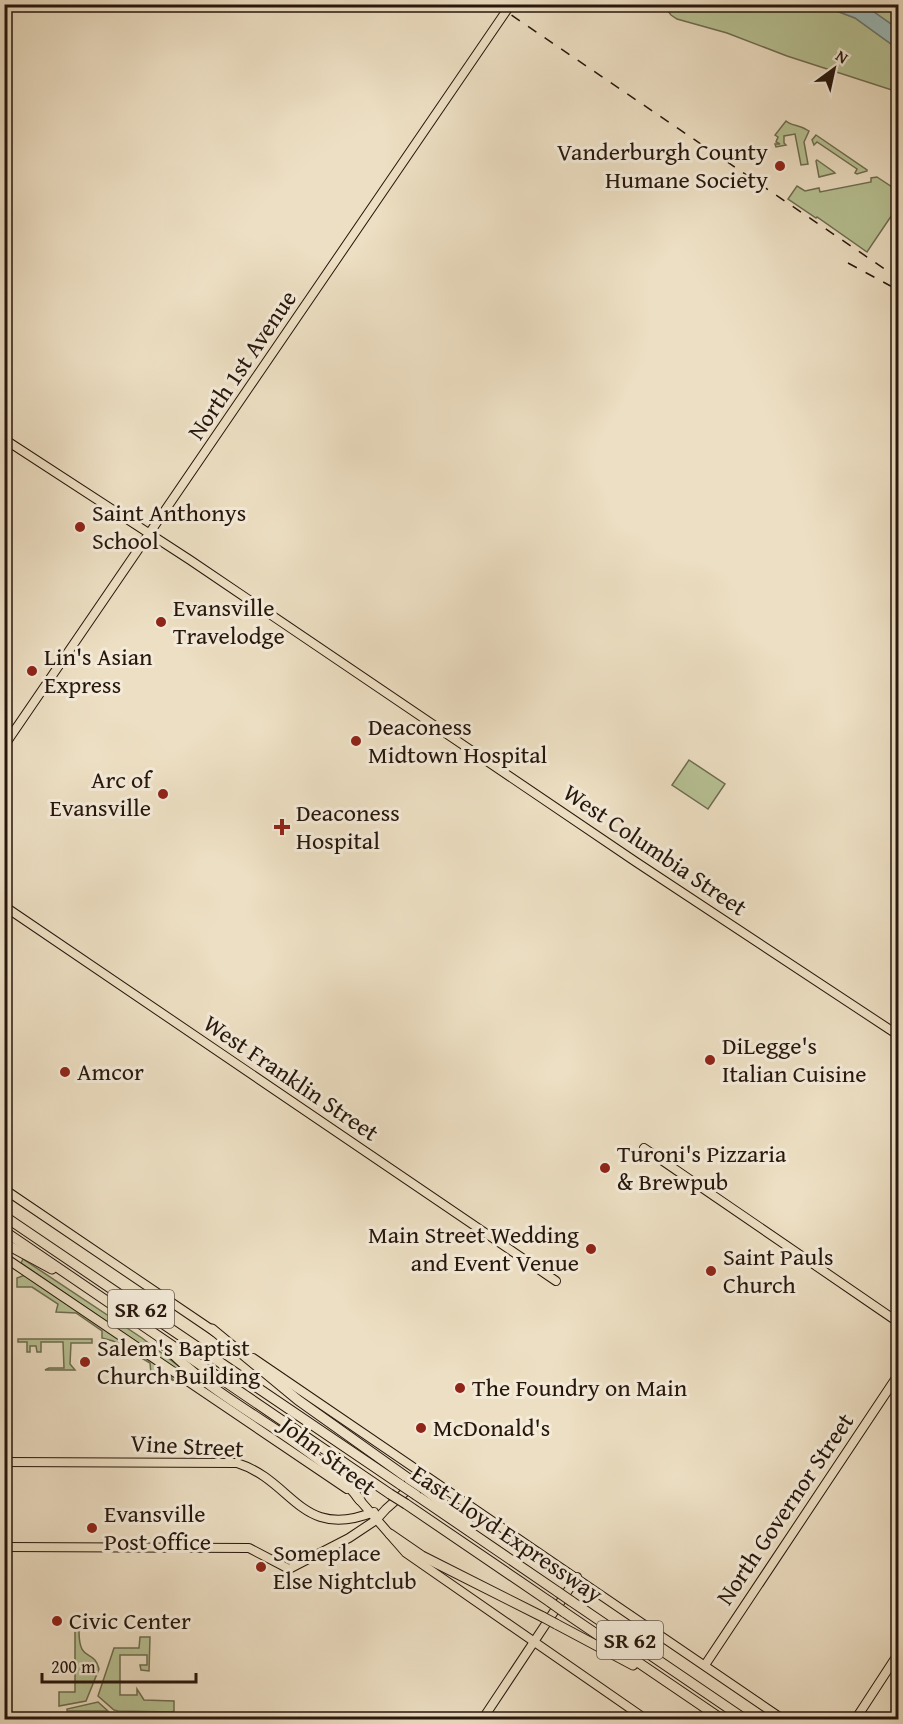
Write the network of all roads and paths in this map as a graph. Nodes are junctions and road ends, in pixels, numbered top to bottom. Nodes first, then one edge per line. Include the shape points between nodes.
1 (8, 4) edge
2 (511, 4) edge
3 (4, 10) edge
4 (4, 440) edge
5 (148, 533) junction
6 (4, 746) edge
7 (4, 906) edge
8 (898, 1035) edge
9 (644, 1148) dead end
10 (4, 1189) edge
11 (4, 1216) edge
12 (4, 1232) edge
13 (11, 1243) edge
14 (4, 1257) edge
15 (556, 1281) dead end
16 (898, 1322) edge
17 (212, 1329) junction
18 (150, 1330) junction
19 (898, 1375) edge
20 (8, 1462) edge
21 (425, 1474) junction
22 (405, 1482) junction
23 (360, 1500) junction
24 (374, 1517) junction
25 (390, 1534) junction
26 (4, 1546) edge
27 (577, 1577) junction
28 (534, 1642) junction
29 (898, 1654) edge
30 (705, 1665) junction
31 (676, 1688) junction
32 (482, 1719) edge
33 (647, 1719) edge
34 (723, 1719) edge
35 (746, 1719) edge
36 (784, 1719) edge
37 (855, 1719) edge

1 - 3 main road
2 - 5 main road, North 1st Avenue
4 - 5 main road, West Columbia Street
5 - 6 main road, North 1st Avenue
5 - 8 main road, West Columbia Street
7 - 15 main road, West Franklin Street
9 - 16 main road
10 - 17 main road
11 - 22 highway, East Lloyd Expressway / SR 62
12 - 13 highway
13 - 18 highway, SR 62 via 73,1278
14 - 23 main road, John Street
17 - 21 main road
17 - 22 highway
18 - 23 highway via 180,1361 348,1483
18 - 31 highway, East Lloyd Expressway / SR 62, bridge
19 - 30 main road, North Governor Street
20 - 24 main road, Vine Street via 237,1463 268,1478 298,1506 314,1515 346,1520
21 - 24 main road, Vine Street
21 - 27 main road
22 - 35 highway, East Lloyd Expressway / SR 62, bridge via 558,1592
23 - 24 main road, John Street
24 - 25 main road, John Street
24 - 26 main road via 349,1538 289,1569 249,1548
25 - 28 main road, John Street via 411,1557
25 - 31 highway, bridge via 422,1556
27 - 28 main road
27 - 30 main road
28 - 32 main road
28 - 33 main road, John Street
29 - 37 main road
30 - 36 main road
31 - 34 highway, East Lloyd Expressway / SR 62

